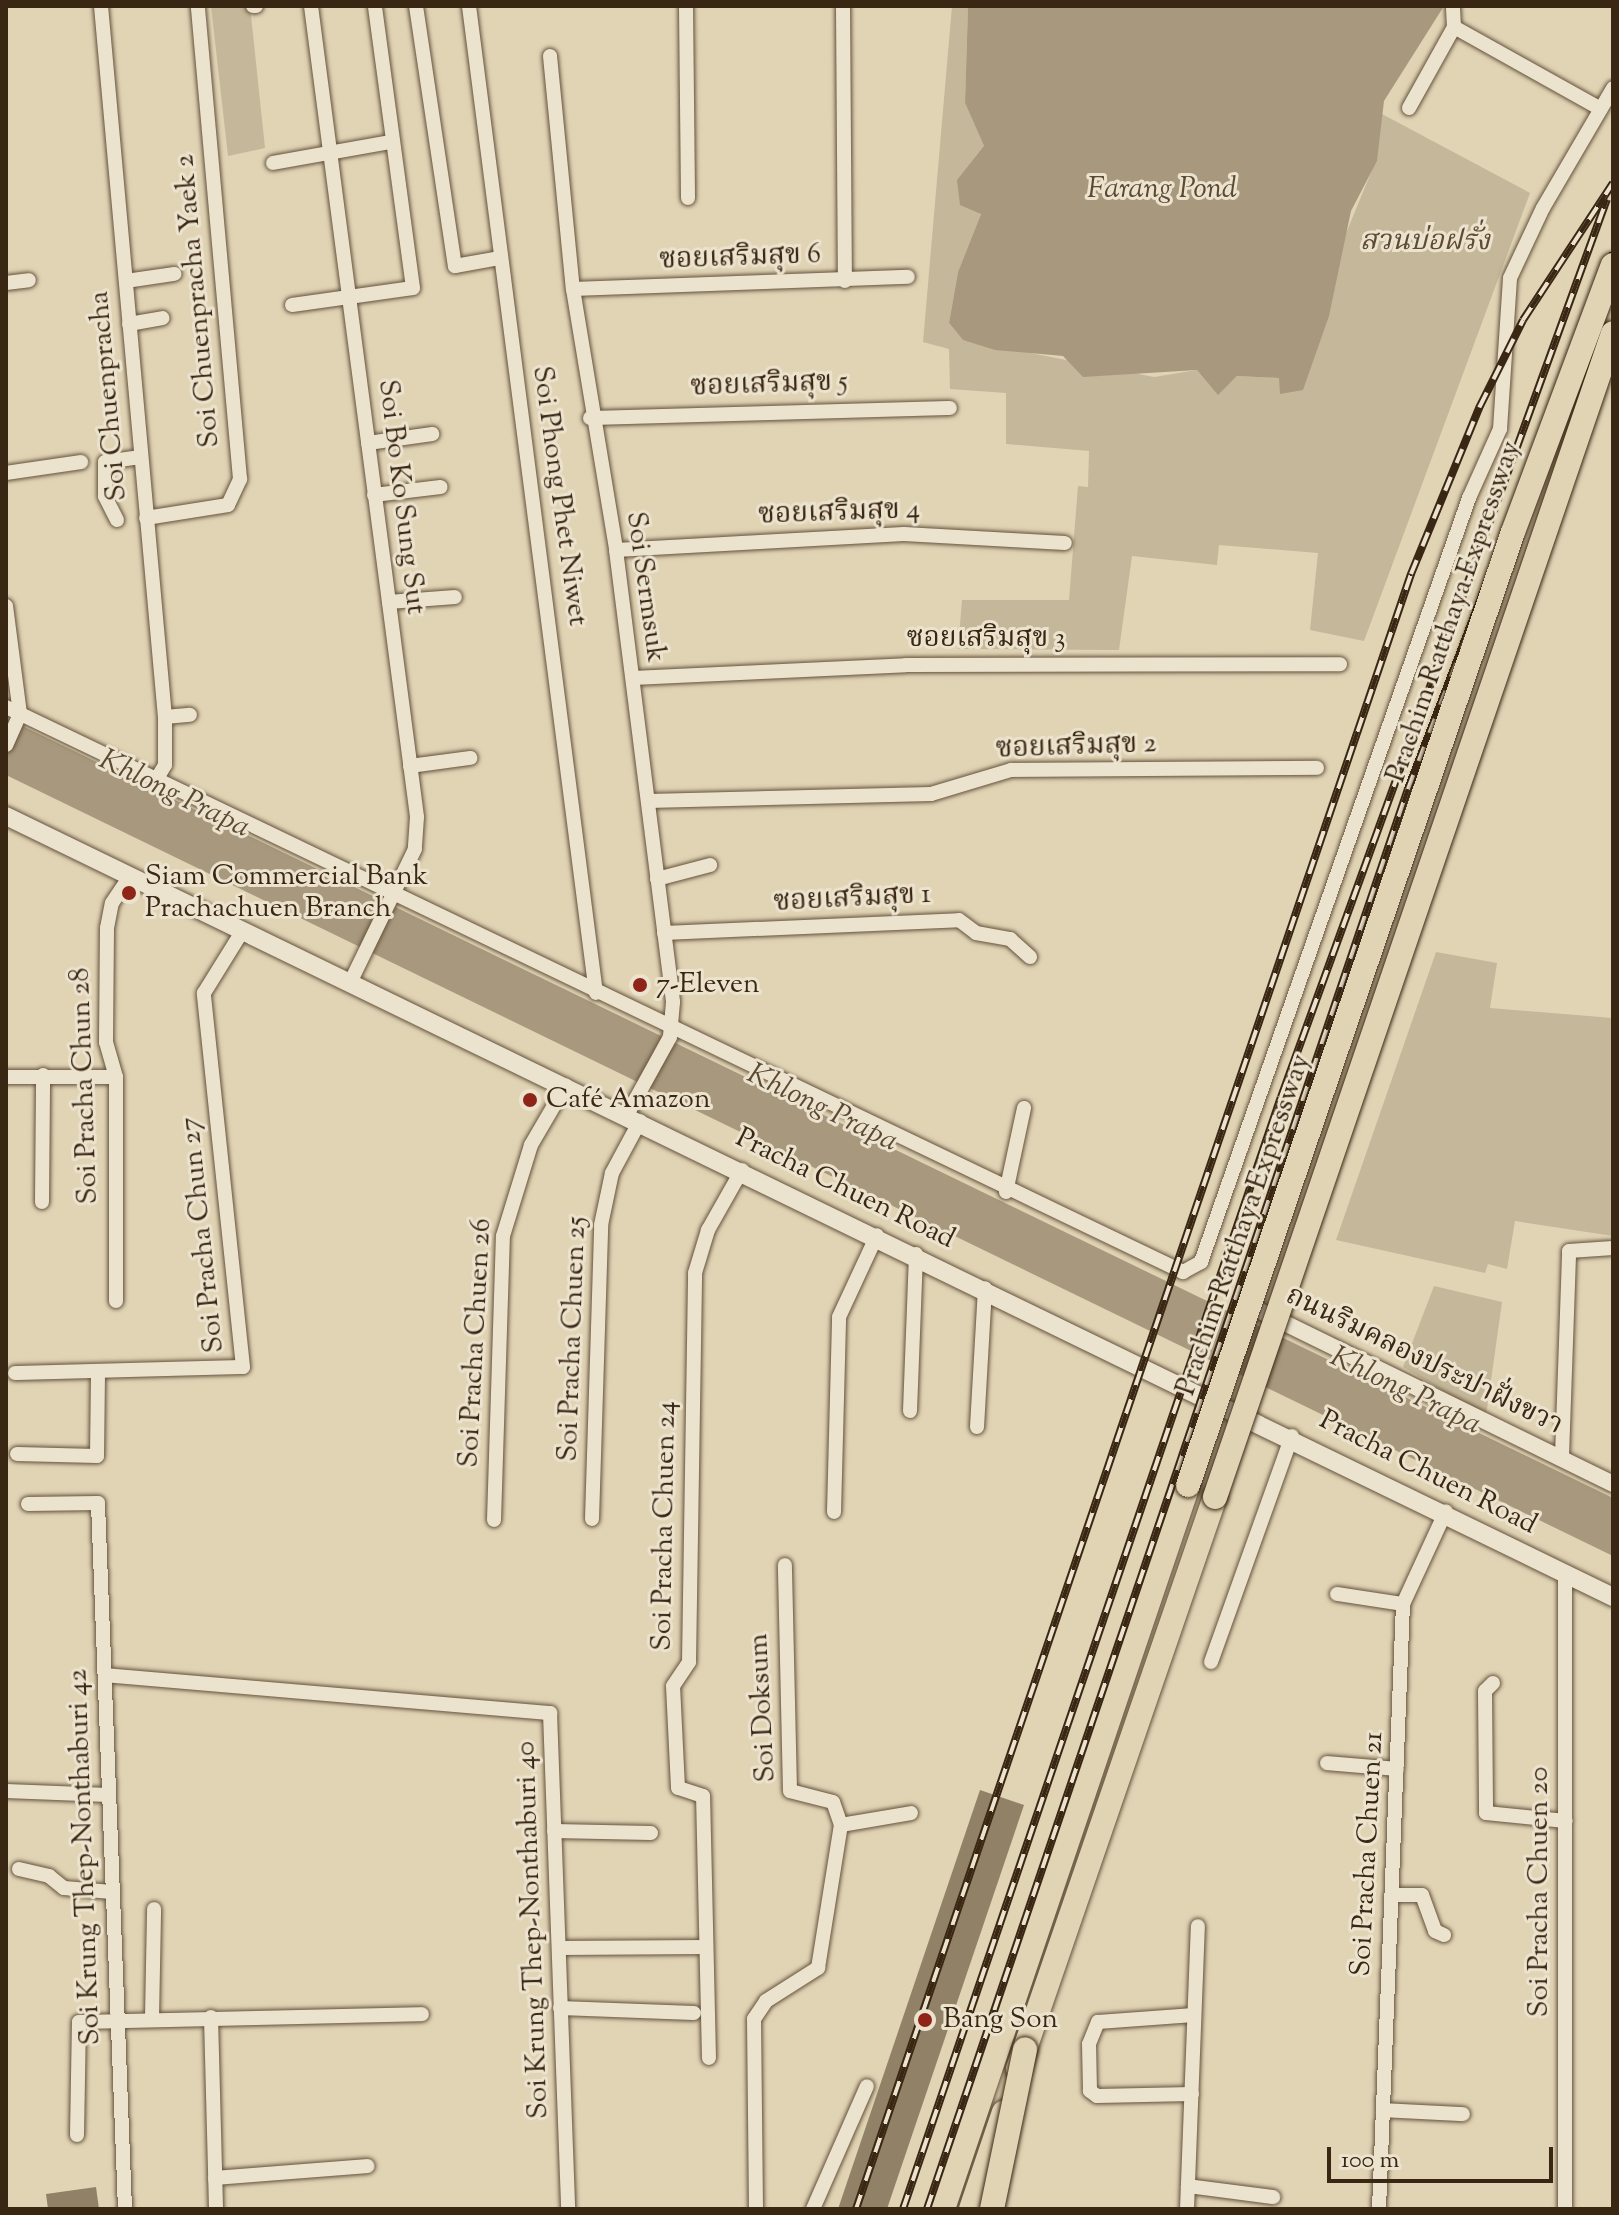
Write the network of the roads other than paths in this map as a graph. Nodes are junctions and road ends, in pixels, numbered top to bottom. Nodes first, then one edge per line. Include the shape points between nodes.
1 (101, 6) edge
2 (198, 6) edge
3 (311, 6) edge
4 (375, 6) edge
5 (416, 6) edge
6 (469, 6) edge
7 (686, 6) edge
8 (843, 6) edge
9 (1453, 6) edge
10 (1454, 27) junction
11 (550, 56) dead end
12 (1613, 88) edge
13 (1409, 108) dead end
14 (1601, 109) junction
15 (391, 142) junction
16 (330, 153) junction
17 (273, 163) dead end
18 (688, 198) dead end
19 (500, 258) junction
20 (1613, 265) edge
21 (174, 274) dead end
22 (908, 277) dead end
23 (29, 280) dead end
24 (126, 281) junction
25 (845, 281) junction
26 (6, 283) edge
27 (573, 289) junction
28 (349, 297) junction
29 (292, 305) dead end
30 (162, 318) dead end
31 (129, 324) junction
32 (1613, 333) edge
33 (950, 408) dead end
34 (590, 418) junction
35 (432, 434) dead end
36 (368, 443) junction
37 (139, 457) junction
38 (81, 462) dead end
39 (6, 473) edge
40 (441, 487) dead end
41 (374, 495) junction
42 (146, 518) junction
43 (117, 520) dead end
44 (1065, 543) dead end
45 (616, 550) junction
46 (455, 597) dead end
47 (389, 602) junction
48 (6, 606) edge
49 (1340, 664) dead end
50 (633, 678) junction
51 (15, 714) edge
52 (190, 715) dead end
53 (165, 717) junction
54 (6, 745) edge
55 (470, 758) dead end
56 (410, 766) junction
57 (1317, 768) dead end
58 (156, 780) junction
59 (648, 801) junction
60 (6, 816) edge
61 (710, 865) dead end
62 (130, 876) junction
63 (657, 879) junction
64 (394, 896) junction
65 (243, 930) junction
66 (664, 933) junction
67 (1030, 957) dead end
68 (351, 981) junction
69 (596, 993) junction
70 (672, 1034) junction
71 (43, 1075) junction
72 (6, 1077) edge
73 (116, 1077) junction
74 (566, 1085) junction
75 (1024, 1108) dead end
76 (634, 1118) junction
77 (742, 1170) junction
78 (1006, 1192) junction
79 (42, 1202) dead end
80 (877, 1235) junction
81 (1613, 1248) edge
82 (916, 1254) junction
83 (985, 1288) junction
84 (116, 1301) dead end
85 (1254, 1308) dead end
86 (98, 1372) junction
87 (15, 1373) dead end
88 (910, 1411) dead end
89 (1252, 1417) junction
90 (977, 1427) dead end
91 (1292, 1436) junction
92 (17, 1454) dead end
93 (1562, 1456) junction
94 (1613, 1484) edge
95 (28, 1504) dead end
96 (1446, 1511) junction
97 (834, 1512) dead end
98 (592, 1519) dead end
99 (494, 1520) dead end
100 (785, 1565) dead end
101 (1565, 1575) junction
102 (1337, 1594) dead end
103 (1613, 1597) edge
104 (1403, 1604) junction
105 (1211, 1662) dead end
106 (105, 1675) junction
107 (1493, 1683) dead end
108 (1327, 1763) dead end
109 (1397, 1769) junction
110 (6, 1791) edge
111 (108, 1795) junction
112 (911, 1813) dead end
113 (1566, 1821) junction
114 (841, 1825) junction
115 (554, 1831) junction
116 (651, 1833) dead end
117 (19, 1869) dead end
118 (112, 1892) junction
119 (1392, 1895) junction
120 (154, 1909) dead end
121 (1198, 1926) dead end
122 (1444, 1935) dead end
123 (706, 1947) junction
124 (559, 1948) junction
125 (560, 2008) junction
126 (694, 2013) dead end
127 (422, 2014) dead end
128 (1194, 2015) junction
129 (211, 2017) junction
130 (117, 2018) junction
131 (152, 2018) junction
132 (1025, 2049) junction
133 (709, 2058) dead end
134 (867, 2086) dead end
135 (1192, 2094) junction
136 (1383, 2110) junction
137 (1463, 2114) dead end
138 (77, 2135) dead end
139 (368, 2166) dead end
140 (215, 2178) junction
141 (1188, 2186) junction
142 (1273, 2197) dead end
143 (125, 2209) edge
144 (216, 2209) edge
145 (568, 2209) edge
146 (756, 2209) edge
147 (813, 2209) edge
148 (943, 2209) edge
149 (971, 2209) edge
150 (984, 2209) edge
151 (992, 2209) edge
152 (1187, 2209) edge
153 (1379, 2209) edge
154 (1565, 2209) edge

1 - 24 street, Soi Chuenpracha
2 - 42 street, Soi Chuenpracha Yaek 2 via 240,479 228,505
3 - 16 street, Soi Bo Ko Sung Sut
4 - 15 street
5 - 19 street via 455,266
6 - 19 street, Soi Phong Phet Niwet
7 - 18 street
8 - 25 street
9 - 10 street
10 - 13 street
10 - 14 street
11 - 27 street, Soi Sermsuk
12 - 14 street
14 - 78 street via 1510,278 1500,429 1469,498 1201,1262 1183,1272 1170,1271
15 - 16 street
15 - 28 street via 413,288
16 - 17 street
16 - 28 street, Soi Bo Ko Sung Sut
19 - 69 street, Soi Phong Phet Niwet
20 - 148 highway, Prachim Ratthaya Expressway, bridge via 1497,577
21 - 24 street
22 - 25 street, ซอยเสริมสุข 6
23 - 26 street
24 - 31 street, Soi Chuenpracha
25 - 27 street, ซอยเสริมสุข 6
27 - 34 street, Soi Sermsuk
28 - 29 street
28 - 36 street, Soi Bo Ko Sung Sut
30 - 31 street
31 - 37 street, Soi Chuenpracha
32 - 132 highway, Prachim Ratthaya Expressway, bridge
33 - 34 street, ซอยเสริมสุข 5
34 - 45 street, Soi Sermsuk
35 - 36 street
36 - 41 street, Soi Bo Ko Sung Sut
37 - 42 street, Soi Chuenpracha
37 - 43 street via 105,462 105,496
38 - 39 street
40 - 41 street
41 - 47 street, Soi Bo Ko Sung Sut
42 - 53 street, Soi Chuenpracha
44 - 45 street, ซอยเสริมสุข 4 via 904,534
45 - 50 street, Soi Sermsuk
46 - 47 street
47 - 56 street, Soi Bo Ko Sung Sut
48 - 51 street
49 - 50 street, ซอยเสริมสุข 3 via 906,665
50 - 59 street, Soi Sermsuk
51 - 54 street
51 - 58 street
52 - 53 street
53 - 58 street, Soi Chuenpracha via 165,765
55 - 56 street
56 - 64 street, Soi Bo Ko Sung Sut via 415,849
57 - 59 street, ซอยเสริมสุข 2 via 1011,770 931,794
58 - 64 street
59 - 63 street, Soi Sermsuk
60 - 62 main road, Pracha Chuen Road
61 - 63 street
62 - 65 main road, Pracha Chuen Road
62 - 73 street, Soi Pracha Chun 28 via 112,903 107,928 106,1042
63 - 66 street, Soi Sermsuk
64 - 68 street, Soi Bo Ko Sung Sut
64 - 69 street
65 - 68 main road, Pracha Chuen Road
65 - 86 street, Soi Pracha Chun 27 via 204,993 243,1367
66 - 67 street, ซอยเสริมสุข 1 via 959,920 976,933 1010,939
66 - 70 street, Soi Sermsuk
68 - 74 main road, Pracha Chuen Road
69 - 70 street
70 - 76 street via 643,1087
70 - 78 street
71 - 72 street
71 - 73 street
71 - 79 street
73 - 84 street, Soi Pracha Chun 28
74 - 76 main road, Pracha Chuen Road
74 - 99 street, Soi Pracha Chuen 26 via 531,1145 503,1236
75 - 78 street
76 - 77 main road, Pracha Chuen Road
76 - 98 street, Soi Pracha Chuen 25 via 612,1173 601,1225
77 - 80 main road, Pracha Chuen Road
77 - 123 street, Soi Pracha Chuen 24 via 708,1230 695,1273 689,1662 673,1686 678,1788 703,1796
80 - 82 main road, Pracha Chuen Road
80 - 97 street via 839,1317
81 - 93 street via 1569,1251
82 - 83 main road, Pracha Chuen Road
82 - 88 street
83 - 89 main road, Pracha Chuen Road
83 - 90 street
85 - 93 street, ถนนริมคลองประปาฝั่งขวา
86 - 87 street, Soi Pracha Chun 27
86 - 92 street via 97,1456
89 - 91 main road, Pracha Chuen Road
89 - 150 street
91 - 96 main road, Pracha Chuen Road
91 - 105 street
93 - 94 street, ถนนริมคลองประปาฝั่งขวา
95 - 106 street, Soi Krung Thep-Nonthaburi 42 via 98,1503
96 - 101 main road, Pracha Chuen Road
96 - 104 street, Soi Pracha Chuen 21
100 - 114 street, Soi Doksum via 790,1791 833,1802
101 - 103 main road, Pracha Chuen Road
101 - 113 street, Soi Pracha Chuen 20
102 - 104 street
104 - 109 street, Soi Pracha Chuen 21
106 - 111 street, Soi Krung Thep-Nonthaburi 42
106 - 115 street, Soi Krung Thep-Nonthaburi 40 via 547,1710
107 - 113 street via 1485,1691 1486,1813
108 - 109 street
109 - 119 street, Soi Pracha Chuen 21
110 - 111 street
111 - 118 street, Soi Krung Thep-Nonthaburi 42
112 - 114 street
113 - 154 street, Soi Pracha Chuen 20
114 - 146 street via 818,1968 766,2001 754,2019
115 - 116 street
115 - 124 street, Soi Krung Thep-Nonthaburi 40
117 - 118 street via 49,1876 64,1888
118 - 130 street, Soi Krung Thep-Nonthaburi 42
119 - 122 street via 1422,1895 1435,1931
119 - 136 street, Soi Pracha Chuen 21
120 - 131 street
121 - 128 street
123 - 124 street
123 - 133 street, Soi Pracha Chuen 24
124 - 125 street, Soi Krung Thep-Nonthaburi 40
125 - 126 street
125 - 145 street, Soi Krung Thep-Nonthaburi 40
127 - 129 street
128 - 135 street
128 - 135 street via 1098,2022 1089,2044 1090,2091 1097,2096
129 - 131 street
129 - 140 street
130 - 131 street
130 - 138 street via 85,2020 76,2028
130 - 143 street, Soi Krung Thep-Nonthaburi 42
132 - 149 highway, Prachim Ratthaya Expressway, bridge
132 - 151 highway, bridge
134 - 147 street
135 - 141 street
136 - 137 street
136 - 153 street, Soi Pracha Chuen 21
139 - 140 street
140 - 144 street
141 - 142 street
141 - 152 street

